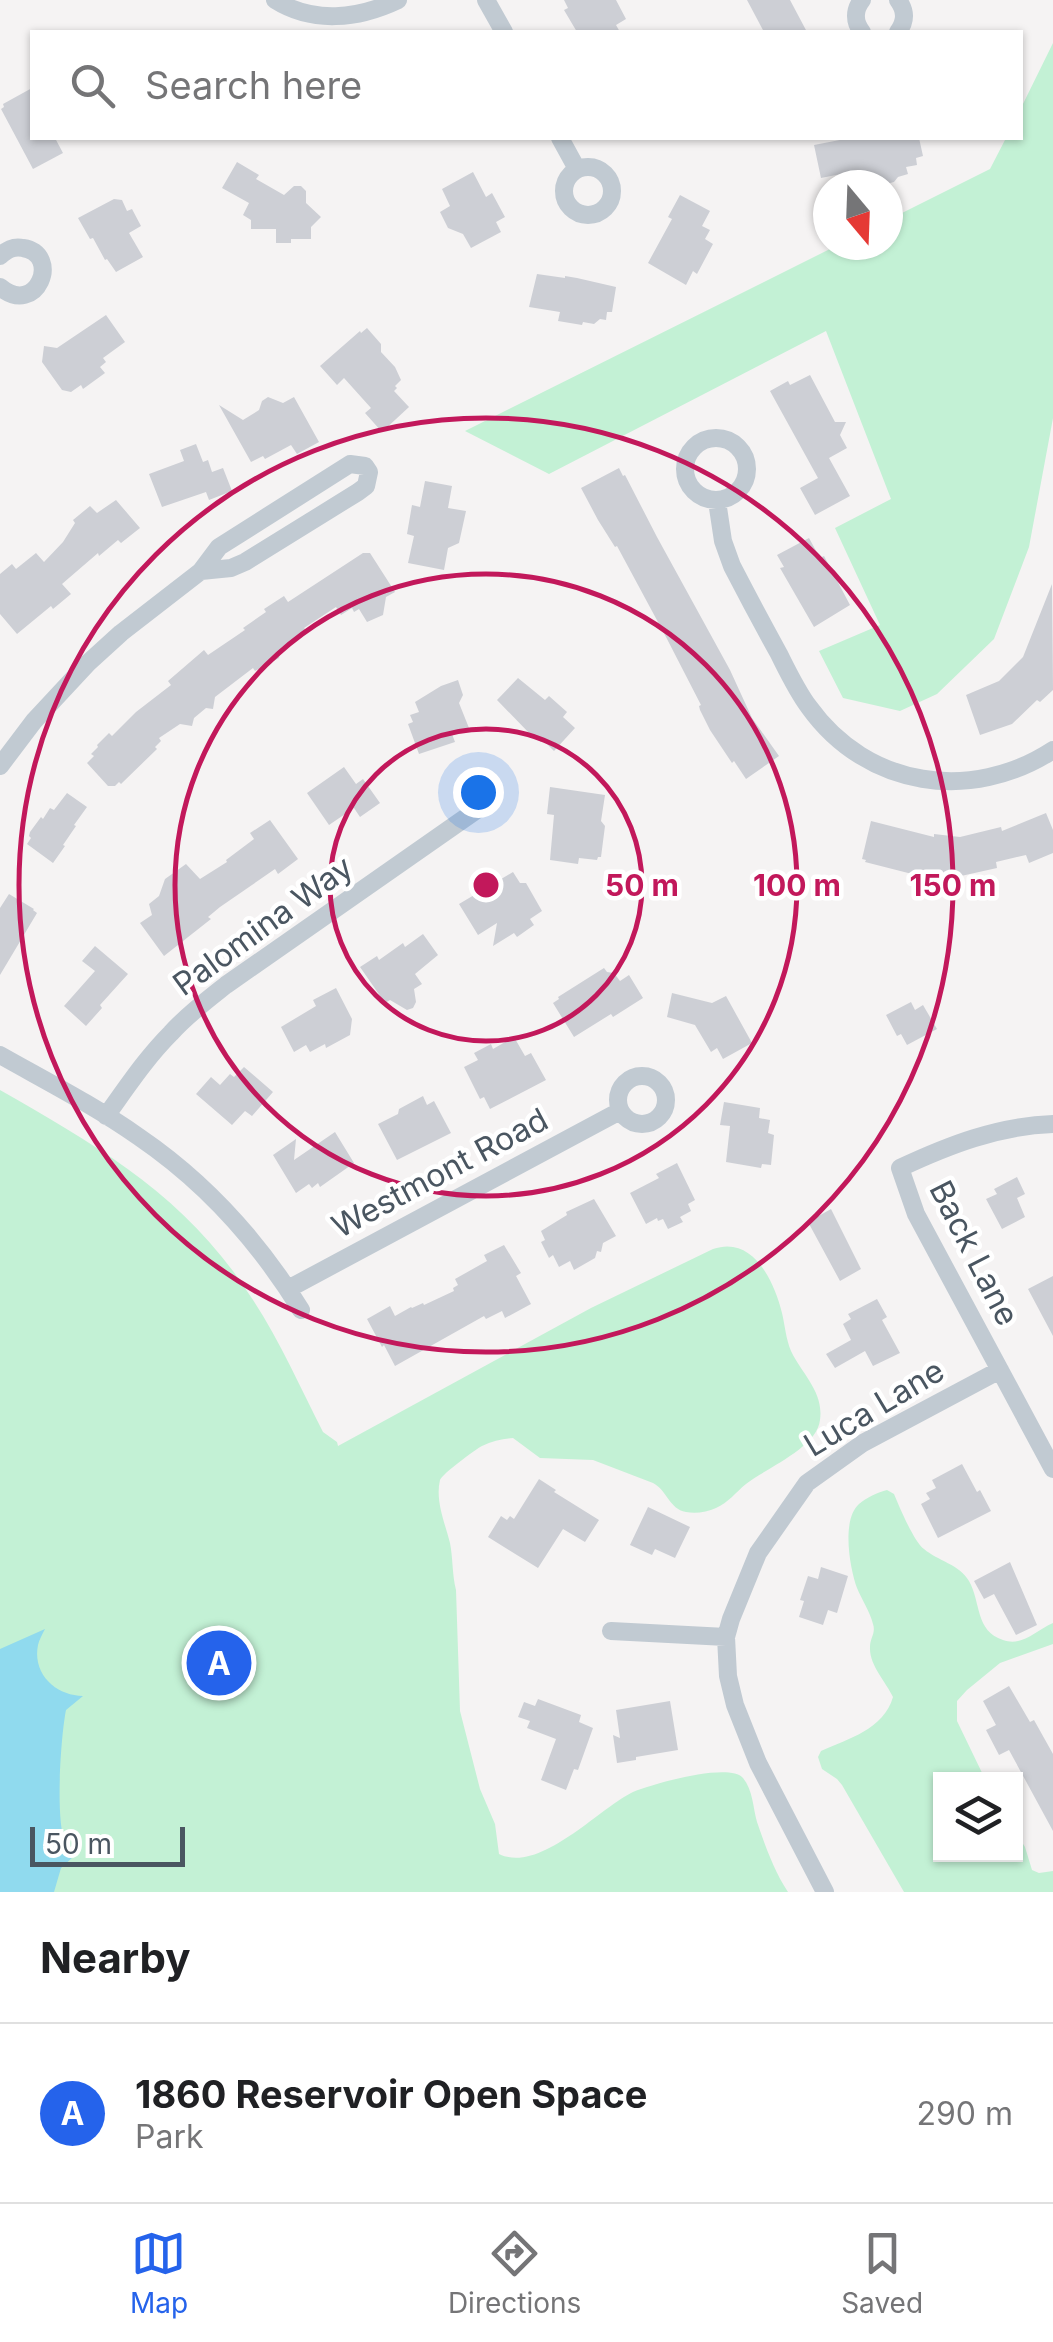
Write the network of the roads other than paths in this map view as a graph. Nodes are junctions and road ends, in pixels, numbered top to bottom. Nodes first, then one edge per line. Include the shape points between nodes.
1 (275, 0) edge
2 (398, 0) edge
3 (486, 0) edge
4 (862, 0) edge
5 (898, 0) edge
6 (503, 30) edge
7 (861, 30) edge
8 (899, 30) edge
9 (561, 140) edge
10 (577, 169) dead end
11 (2, 249) edge
12 (0, 287) edge
13 (718, 500) dead end
14 (201, 571) junction
15 (1053, 750) edge
16 (0, 766) edge
17 (478, 809) dead end
18 (0, 1054) edge
19 (620, 1111) dead end
20 (106, 1116) junction
21 (1053, 1124) edge
22 (288, 1288) junction
23 (301, 1310) dead end
24 (1000, 1370) junction
25 (1053, 1470) edge
26 (611, 1631) dead end
27 (726, 1637) junction
28 (825, 1892) edge

1 - 2 street via 329,17
3 - 6 street
4 - 7 street via 856,13
5 - 8 street via 905,16
9 - 10 street
11 - 12 street via 32,251 42,263 42,278 27,294
13 - 15 street via 732,566 810,708 845,745 897,773 958,782 1016,770
14 - 14 street via 245,562 358,492 369,472 358,463 342,468 219,547
14 - 16 street via 88,663
17 - 20 street, Palomina Way via 226,985 173,1030
18 - 20 street
19 - 22 street, Westmont Road
20 - 22 street via 204,1188
21 - 24 street, Back Lane via 982,1135 900,1168 916,1214
22 - 23 street
24 - 25 street, Back Lane
24 - 27 street, Luca Lane via 863,1443 807,1483 758,1553
26 - 27 street
27 - 28 street, Luca Lane via 735,1705

